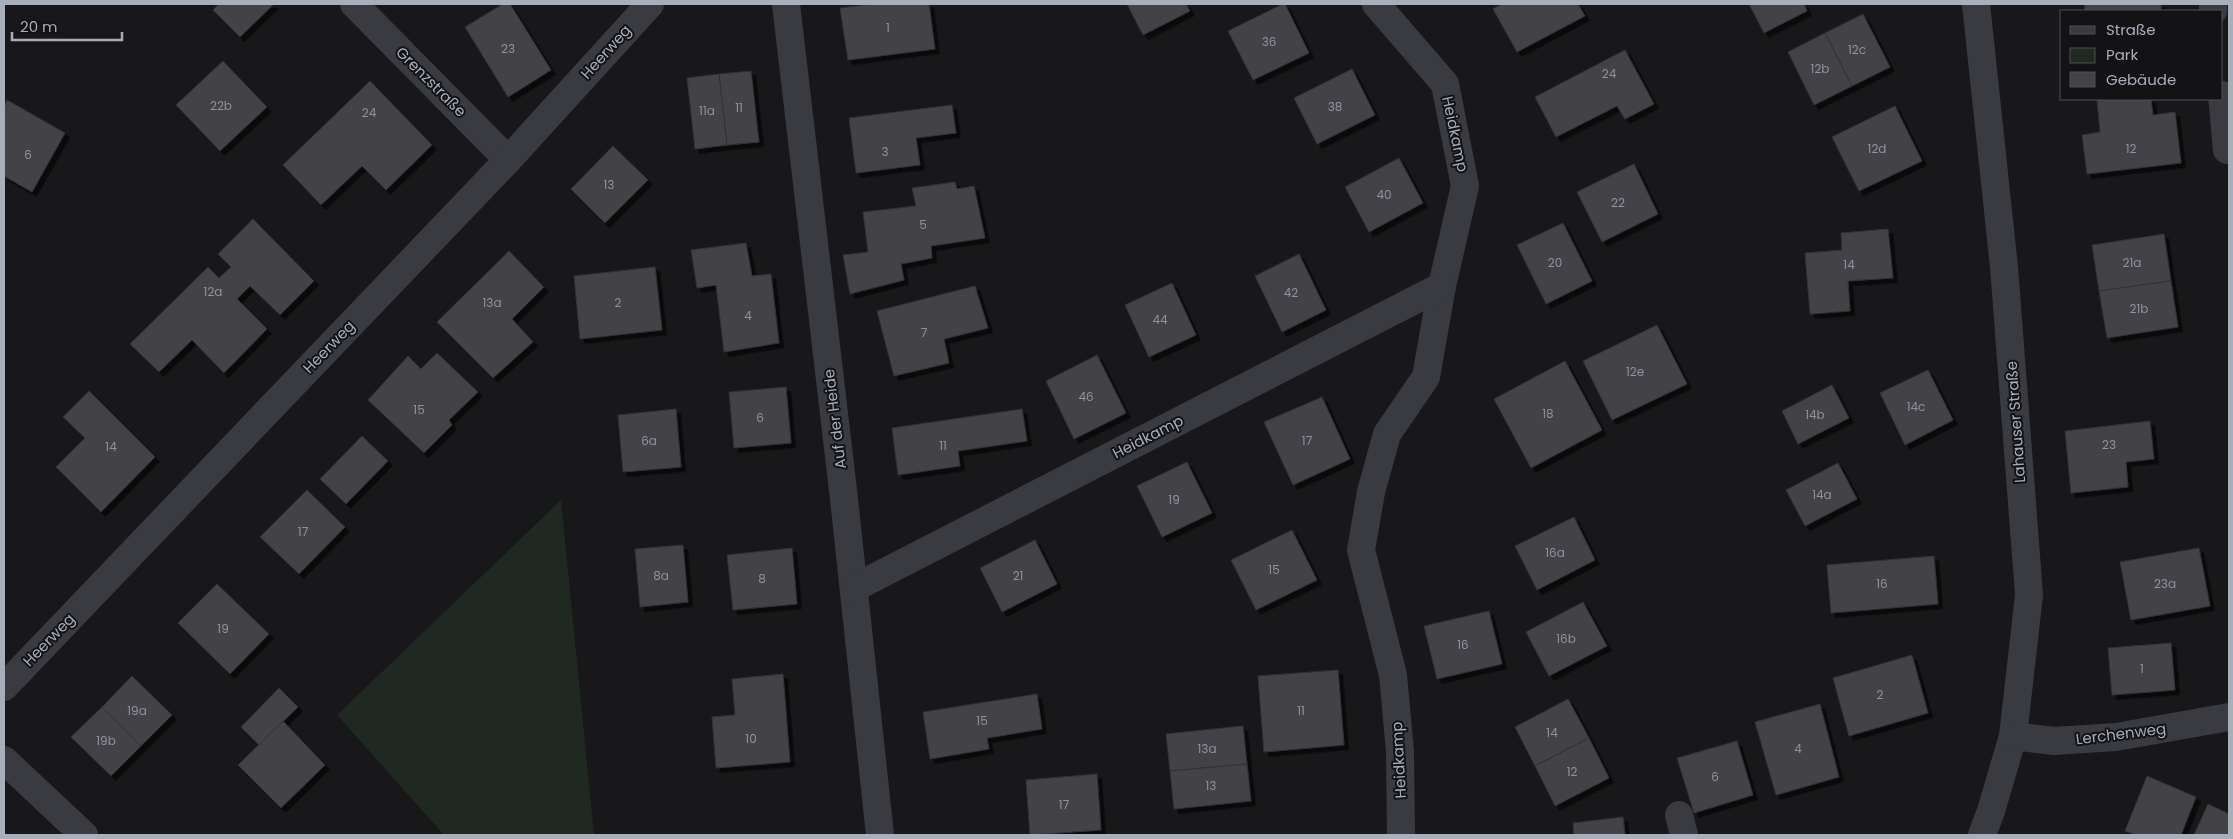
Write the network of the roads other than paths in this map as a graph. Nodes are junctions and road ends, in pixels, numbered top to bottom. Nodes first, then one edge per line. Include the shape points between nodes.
1 (354, 4) edge
2 (650, 4) edge
3 (786, 4) edge
4 (1376, 4) edge
5 (1976, 4) edge
6 (2223, 100) edge
7 (2228, 150) edge
8 (508, 160) junction
9 (1442, 286) junction
10 (854, 588) junction
11 (4, 686) edge
12 (2229, 718) edge
13 (2013, 736) junction
14 (4, 760) edge
15 (84, 835) edge
16 (880, 835) edge
17 (1402, 835) edge
18 (1982, 835) edge

1 - 8 street, Grenzstraße
2 - 8 street, Heerweg
3 - 10 street, Auf der Heide
4 - 9 street, Heidkamp via 1444,84 1465,186
5 - 13 street, Lahauser Straße via 2004,267 2029,595
6 - 7 street
8 - 11 street, Heerweg
9 - 10 street, Heidkamp
9 - 17 street, Heidkamp via 1426,377 1388,434 1371,492 1361,550 1393,675 1400,751
10 - 16 street, Auf der Heide
12 - 13 street, Lerchenweg via 2116,737 2054,741
13 - 18 street, Lahauser Straße
14 - 15 street

